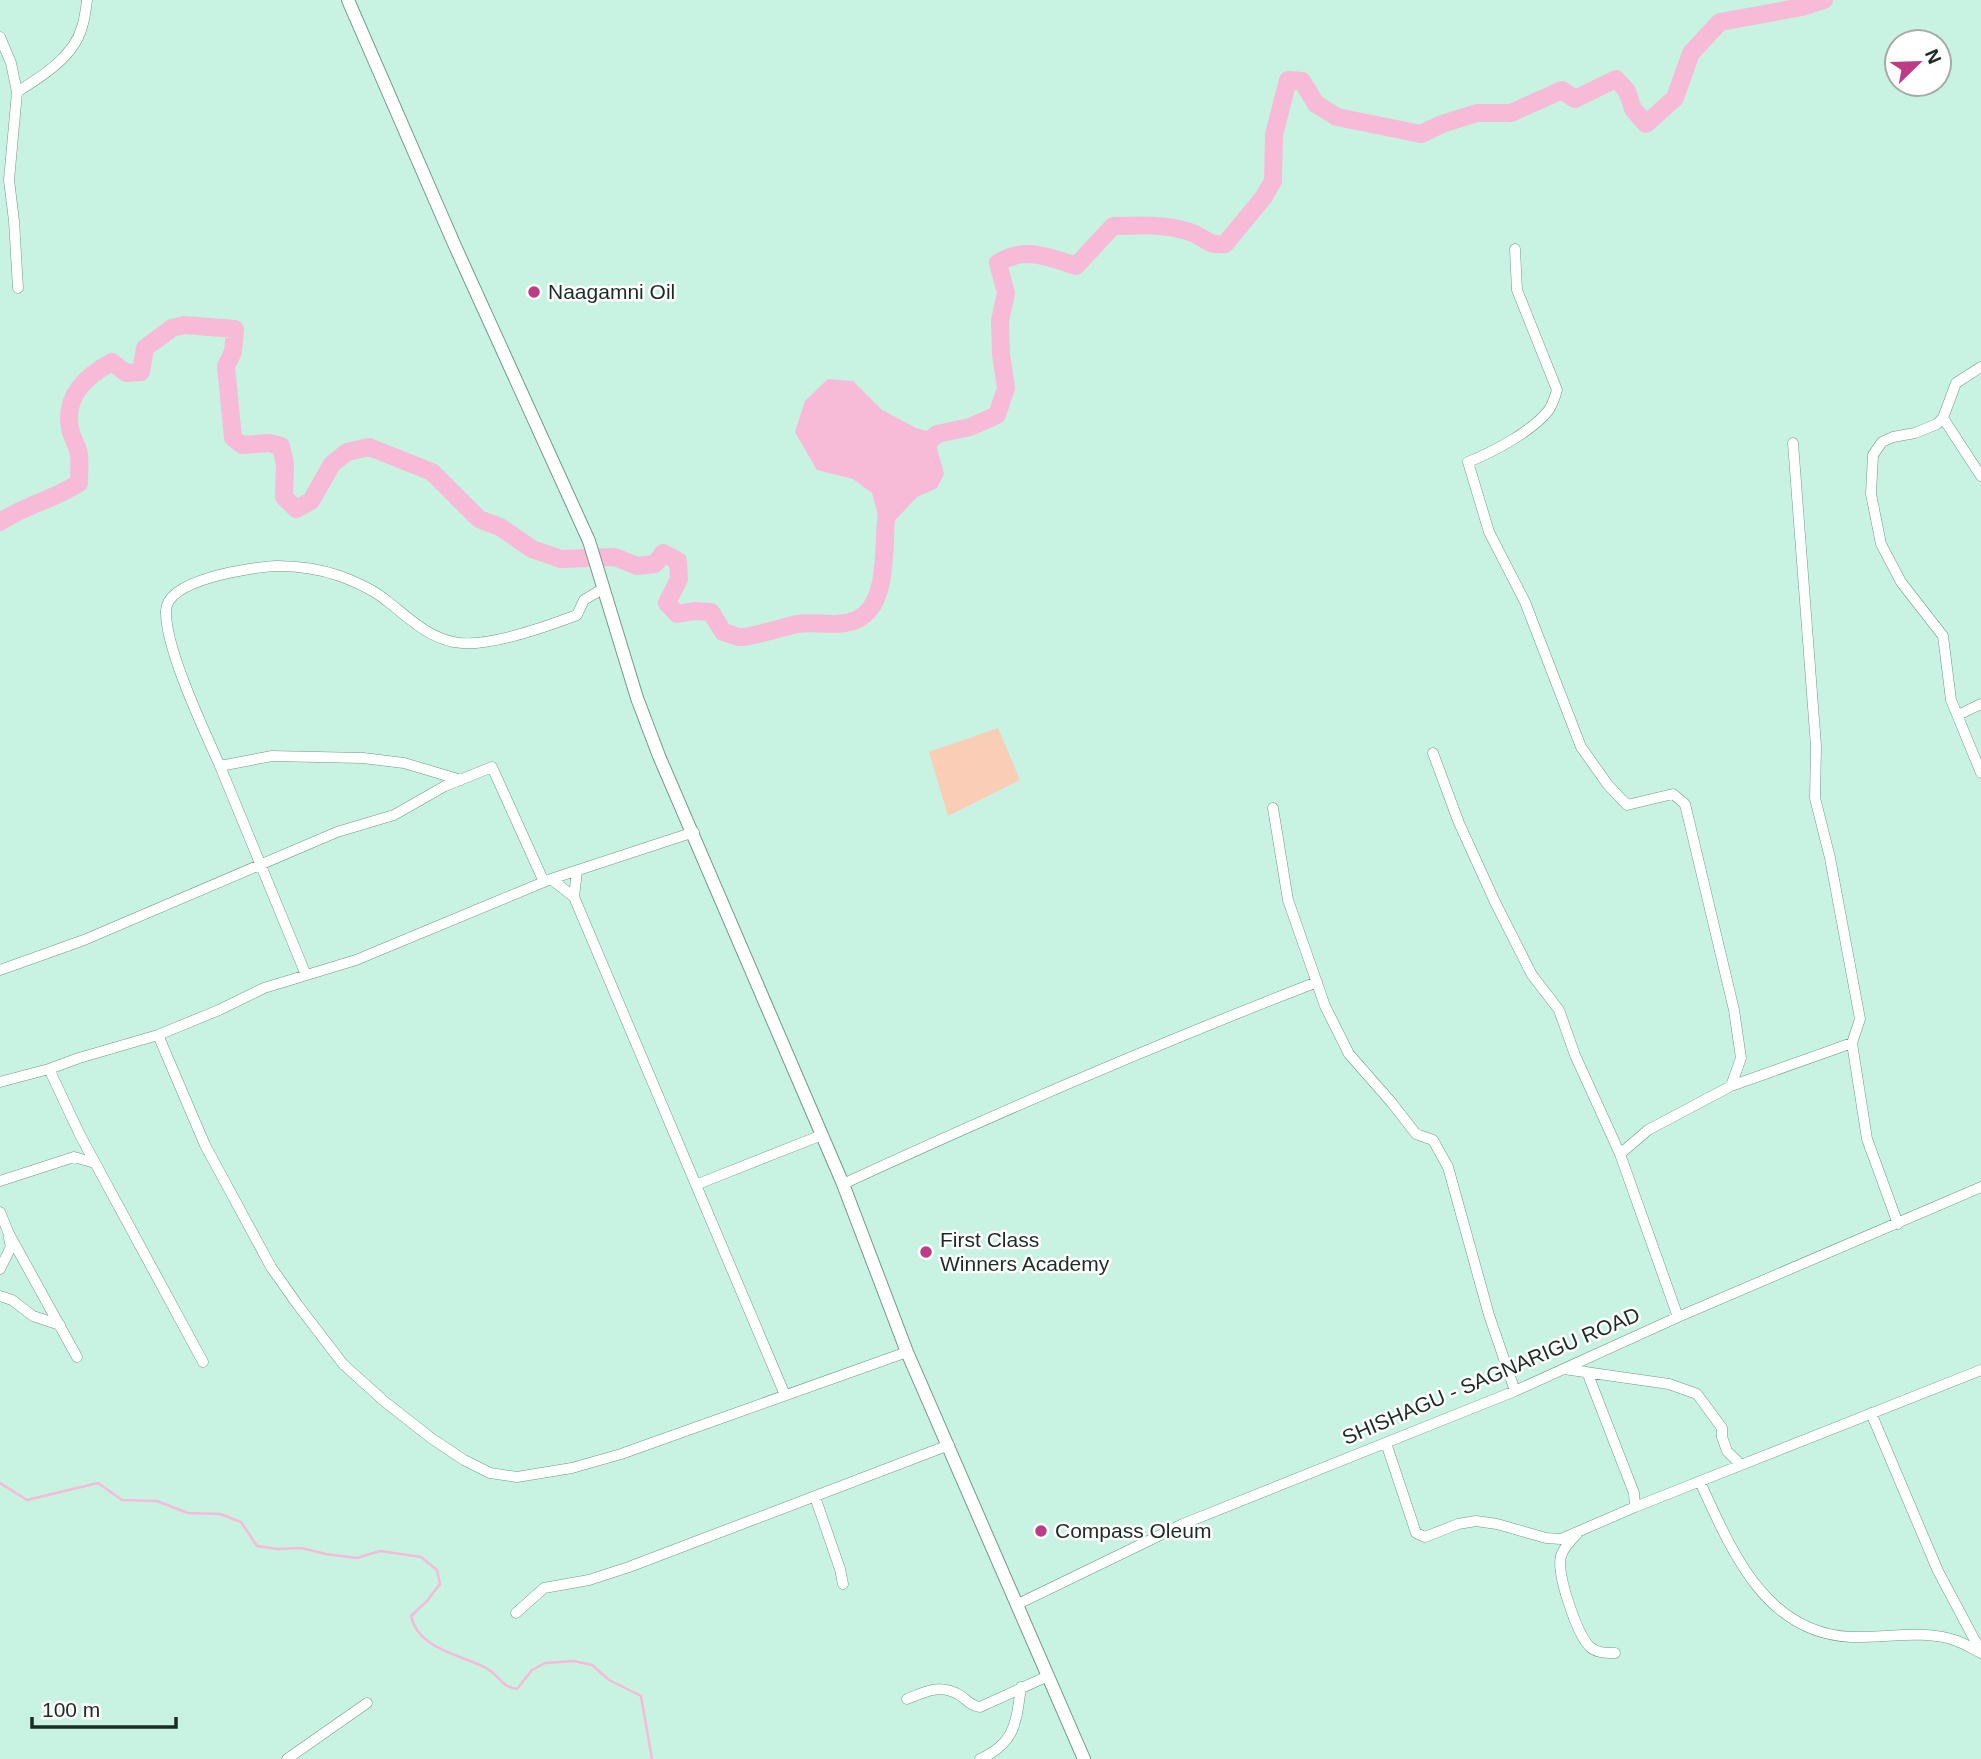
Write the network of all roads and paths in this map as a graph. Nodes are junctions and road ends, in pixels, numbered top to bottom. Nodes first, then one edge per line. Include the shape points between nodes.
1 (87, 0) edge
2 (348, 0) edge
3 (0, 37) edge
4 (17, 92) junction
5 (4, 183) edge
6 (1515, 249) dead end
7 (18, 288) dead end
8 (1981, 367) edge
9 (1943, 418) junction
10 (1794, 443) dead end
11 (1981, 476) edge
12 (604, 588) junction
13 (1981, 704) edge
14 (1958, 715) junction
15 (1433, 753) dead end
16 (220, 766) junction
17 (1981, 773) edge
18 (461, 780) junction
19 (1273, 808) dead end
20 (694, 832) junction
21 (259, 866) junction
22 (577, 871) junction
23 (548, 881) junction
24 (574, 897) junction
25 (0, 970) edge
26 (306, 975) junction
27 (1317, 982) junction
28 (158, 1035) junction
29 (1852, 1043) junction
30 (50, 1069) junction
31 (0, 1082) edge
32 (1731, 1086) junction
33 (80, 1135) junction
34 (822, 1135) junction
35 (1620, 1154) junction
36 (75, 1157) junction
37 (95, 1163) junction
38 (0, 1181) edge
39 (698, 1184) junction
40 (843, 1184) junction
41 (1981, 1187) edge
42 (0, 1212) edge
43 (1898, 1224) junction
44 (9, 1234) junction
45 (0, 1269) edge
46 (0, 1296) edge
47 (1678, 1317) junction
48 (60, 1326) junction
49 (907, 1352) junction
50 (77, 1356) dead end
51 (203, 1362) dead end
52 (1563, 1369) junction
53 (1981, 1370) edge
54 (1587, 1372) junction
55 (1515, 1391) junction
56 (785, 1395) junction
57 (1871, 1413) junction
58 (1387, 1443) junction
59 (949, 1445) junction
60 (1741, 1465) junction
61 (1700, 1482) junction
62 (815, 1497) junction
63 (1635, 1507) junction
64 (1577, 1534) junction
65 (843, 1584) dead end
66 (1018, 1604) junction
67 (516, 1613) dead end
68 (1615, 1653) dead end
69 (1981, 1653) edge
70 (1048, 1676) junction
71 (1021, 1687) junction
72 (907, 1699) dead end
73 (368, 1703) dead end
74 (288, 1759) edge
75 (980, 1759) edge
76 (1084, 1759) edge

1 - 4 street via 75,44 59,62
2 - 12 main road via 589,541
3 - 4 street
4 - 5 street
5 - 7 street via 14,222
6 - 32 street via 1517,290 1557,390 1549,410 1529,427 1468,462 1489,531 1525,602 1581,747 1627,805 1673,794 1685,804 1734,1010 1741,1058
8 - 9 street via 1956,383
9 - 11 street
9 - 14 street via 1915,433 1882,442 1873,455 1871,494 1881,544 1901,582 1943,636 1951,700
10 - 29 street via 1816,746 1815,798 1860,1019
12 - 16 street via 584,600 577,615 473,645 423,630 385,599 316,569 277,566 225,573 181,590 169,599 169,631
12 - 20 main road via 637,698
13 - 14 street
14 - 17 street
15 - 35 street via 1495,902 1532,975 1559,1010
16 - 18 street via 272,756 363,758 404,763
16 - 21 street
18 - 21 street via 394,815 337,832
18 - 23 street via 492,767
19 - 27 street via 1289,900
20 - 22 street
20 - 34 main road
21 - 25 street
21 - 26 street
22 - 23 street
22 - 24 street
23 - 24 street
23 - 26 street via 356,960
24 - 39 street
26 - 28 street via 264,988
27 - 40 street via 1173,1038
27 - 55 street via 1349,1054 1416,1134 1433,1140 1448,1167
28 - 30 street
28 - 56 street via 205,1145 271,1267 297,1304 343,1364 464,1460 490,1473 517,1477 572,1468
29 - 32 street
29 - 43 street via 1867,1139
30 - 31 street
30 - 33 street
32 - 35 street via 1648,1130
33 - 36 street
33 - 37 street
34 - 39 street
34 - 40 main road
35 - 47 street
36 - 37 street
36 - 38 street
37 - 51 street
39 - 56 street
40 - 49 main road
41 - 43 street, SHISHAGU - SAGNARIGU ROAD
42 - 44 street
43 - 47 street, SHISHAGU - SAGNARIGU ROAD
44 - 45 street via 11,1247
44 - 48 street
46 - 48 street
47 - 52 street, SHISHAGU - SAGNARIGU ROAD
48 - 50 street
49 - 56 street
49 - 59 main road
52 - 54 street
52 - 55 street, SHISHAGU - SAGNARIGU ROAD
53 - 57 street
54 - 60 street via 1669,1384 1696,1394 1722,1427 1727,1451
54 - 63 street via 1634,1493
55 - 58 street, SHISHAGU - SAGNARIGU ROAD
57 - 60 street
57 - 69 street via 1938,1571
58 - 64 street via 1420,1536 1476,1521 1554,1540
58 - 66 street, SHISHAGU - SAGNARIGU ROAD via 1184,1524
59 - 62 street
59 - 66 main road
60 - 61 street
61 - 63 street
61 - 69 street via 1743,1567 1774,1607 1794,1621 1849,1637 1938,1636
62 - 65 street
62 - 67 street via 629,1567 544,1588
63 - 64 street
64 - 68 street via 1561,1556 1566,1592 1587,1644 1601,1653
66 - 70 main road
70 - 71 street
70 - 76 main road
71 - 72 street via 980,1707 943,1688
71 - 75 street via 1016,1722 1009,1735 996,1752
73 - 74 street

